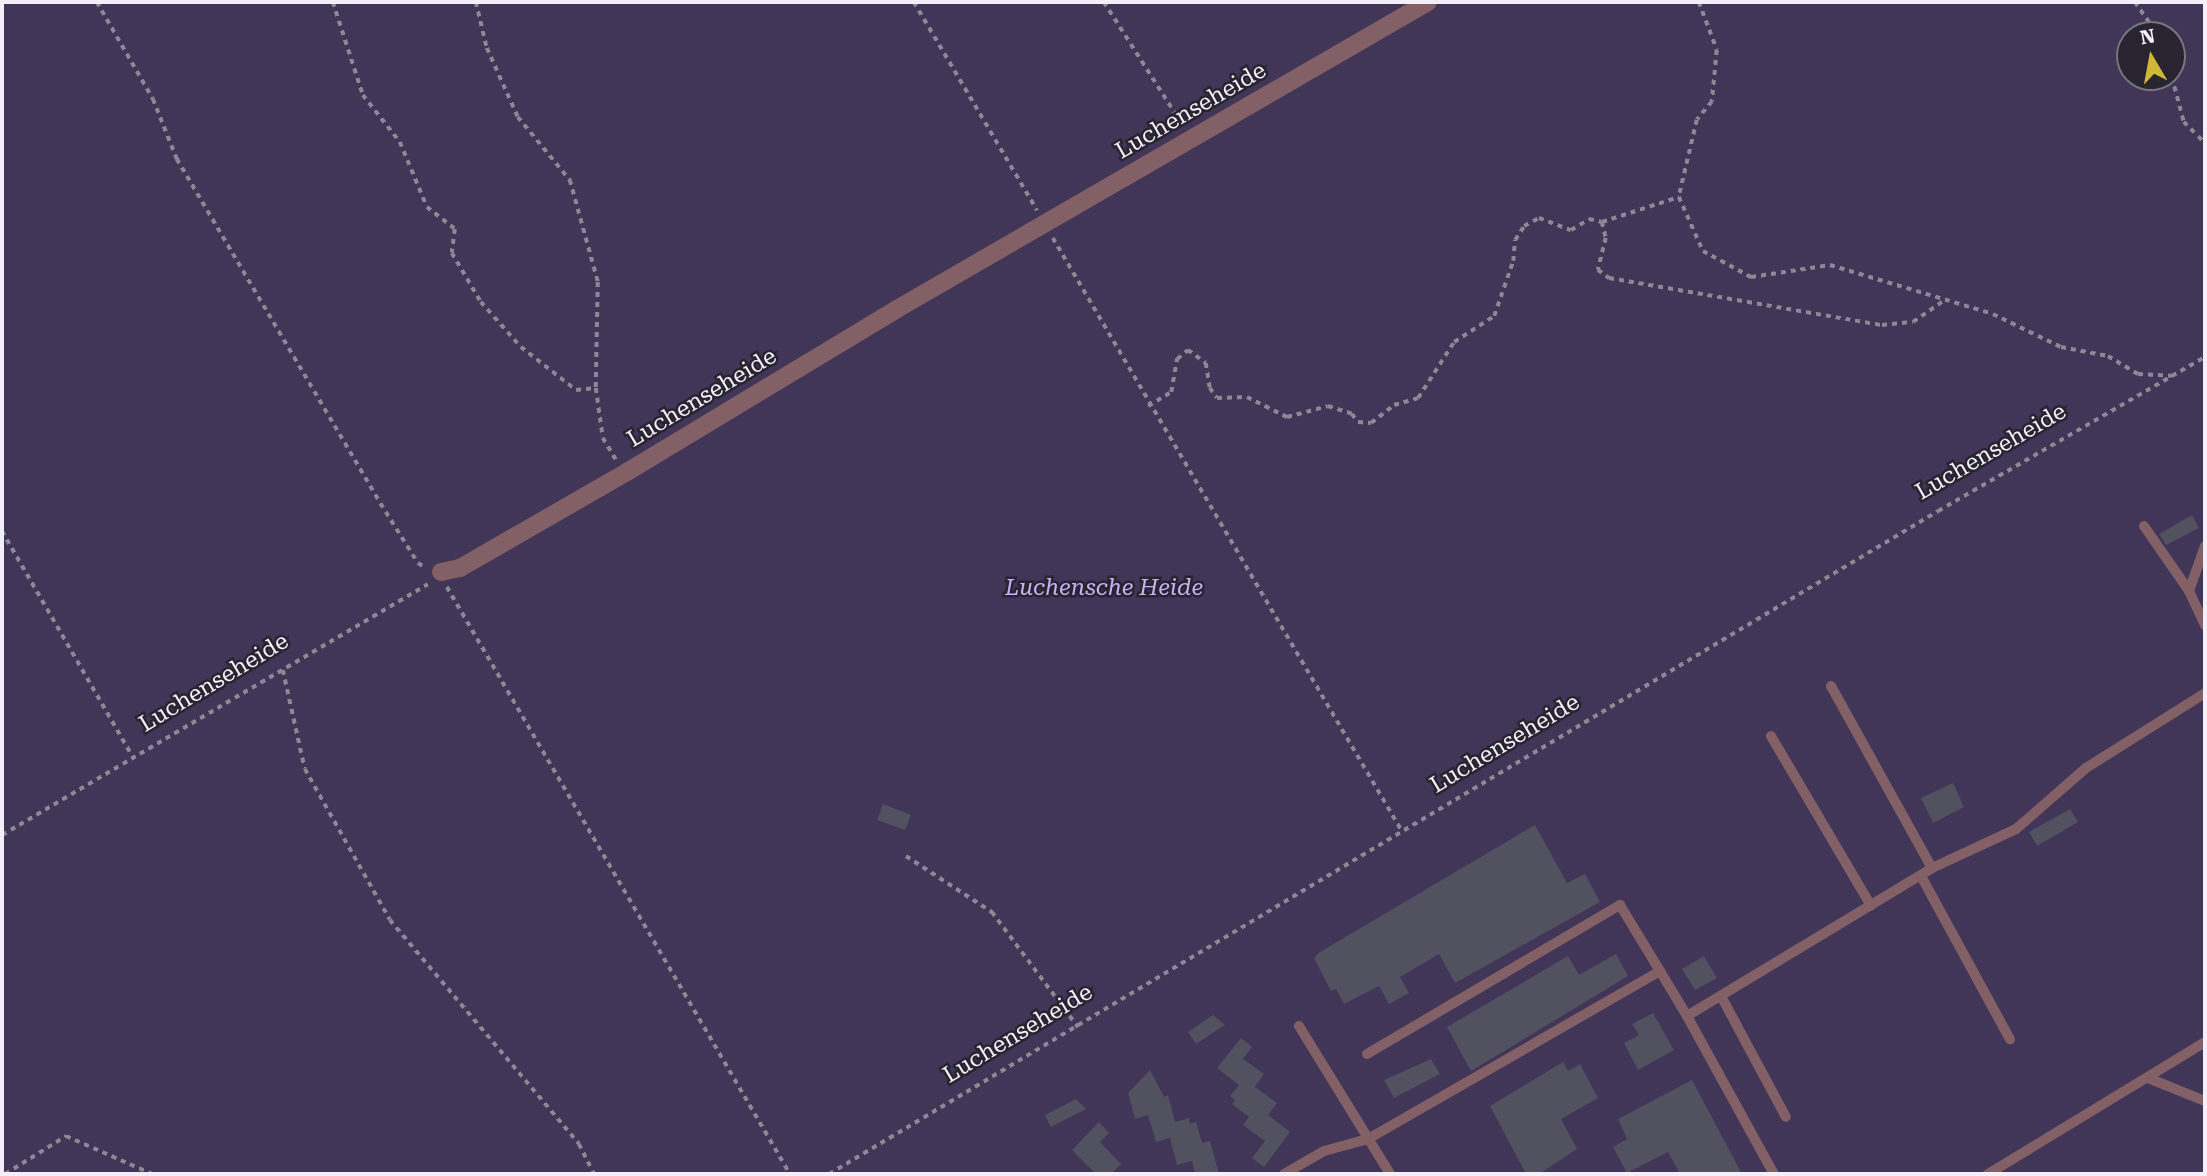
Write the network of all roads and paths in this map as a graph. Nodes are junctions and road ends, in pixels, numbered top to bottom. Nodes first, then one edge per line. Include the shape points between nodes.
1 (97, 2) edge
2 (333, 2) edge
3 (476, 2) edge
4 (914, 2) edge
5 (1104, 2) edge
6 (1428, 2) edge
7 (1699, 2) edge
8 (2135, 2) edge
9 (2148, 21) edge
10 (2176, 91) edge
11 (1192, 139) junction
12 (2205, 143) edge
13 (1679, 197) junction
14 (1602, 222) junction
15 (1044, 223) junction
16 (1946, 299) junction
17 (2205, 357) edge
18 (2174, 376) junction
19 (596, 388) junction
20 (1148, 406) junction
21 (627, 472) junction
22 (2144, 526) dead end
23 (2, 531) edge
24 (2205, 546) edge
25 (442, 572) junction
26 (2189, 591) junction
27 (2205, 625) edge
28 (283, 670) junction
29 (1831, 686) dead end
30 (2205, 693) edge
31 (1771, 736) dead end
32 (134, 759) junction
33 (1403, 833) junction
34 (2, 835) edge
35 (906, 856) dead end
36 (1932, 868) junction
37 (1921, 876) junction
38 (1871, 906) junction
39 (1660, 971) junction
40 (1721, 996) junction
41 (1687, 1016) junction
42 (1299, 1026) dead end
43 (1078, 1027) junction
44 (2010, 1039) dead end
45 (2205, 1042) edge
46 (1367, 1054) dead end
47 (2148, 1078) junction
48 (2205, 1101) edge
49 (1786, 1117) dead end
50 (1368, 1139) junction
51 (5, 1174) edge
52 (152, 1174) edge
53 (594, 1174) edge
54 (790, 1174) edge
55 (829, 1174) edge
56 (1284, 1174) edge
57 (1390, 1174) edge
58 (1774, 1174) edge
59 (1988, 1174) edge

1 - 25 path via 153,99 177,159 386,512 418,563
2 - 19 path via 363,95 400,142 427,207 455,229 452,253 481,302 521,347 576,390
3 - 19 path via 487,48 518,117 570,180 598,282
4 - 15 path
5 - 11 path
6 - 11 street, Luchenseheide
7 - 13 path via 1717,50 1712,102 1697,120
8 - 9 path
10 - 12 path via 2184,122
11 - 15 street, Luchenseheide
13 - 14 path
13 - 16 path via 1703,251 1751,277 1830,265
14 - 16 path via 1606,238 1598,270 1609,278 1882,325 1913,322
14 - 20 path via 1589,219 1571,230 1539,218 1524,226 1515,240 1513,261 1494,316 1454,342 1418,398 1394,405 1371,423 1358,422 1352,414 1328,406 1287,417 1247,397 1217,398 1210,388 1206,363 1188,350 1177,359 1171,392
15 - 20 path
15 - 21 street, Luchenseheide
16 - 18 path via 1993,314 2061,347 2108,356 2138,374
17 - 18 path, Luchenseheide
18 - 33 path, Luchenseheide via 1938,510
19 - 21 path via 603,438
20 - 33 path
21 - 25 street, Luchenseheide via 460,568
22 - 26 lane
23 - 32 path
24 - 26 lane
25 - 28 path, Luchenseheide via 415,594
25 - 54 path via 453,601
26 - 27 lane
28 - 32 path, Luchenseheide
28 - 53 path via 305,769 390,920 579,1144
29 - 36 lane
30 - 36 lane via 2086,768 2016,829
31 - 38 lane
32 - 34 path, Luchenseheide
33 - 43 path, Luchenseheide
35 - 43 path via 992,912
36 - 37 lane
37 - 38 lane
37 - 44 lane
38 - 40 lane
39 - 41 lane
39 - 46 lane via 1620,905
39 - 50 lane
40 - 41 lane
40 - 49 lane
41 - 58 lane
42 - 50 lane
43 - 55 path, Luchenseheide
45 - 47 lane
47 - 48 lane
47 - 59 lane
50 - 56 lane via 1324,1151
50 - 57 lane
51 - 52 path via 66,1136

